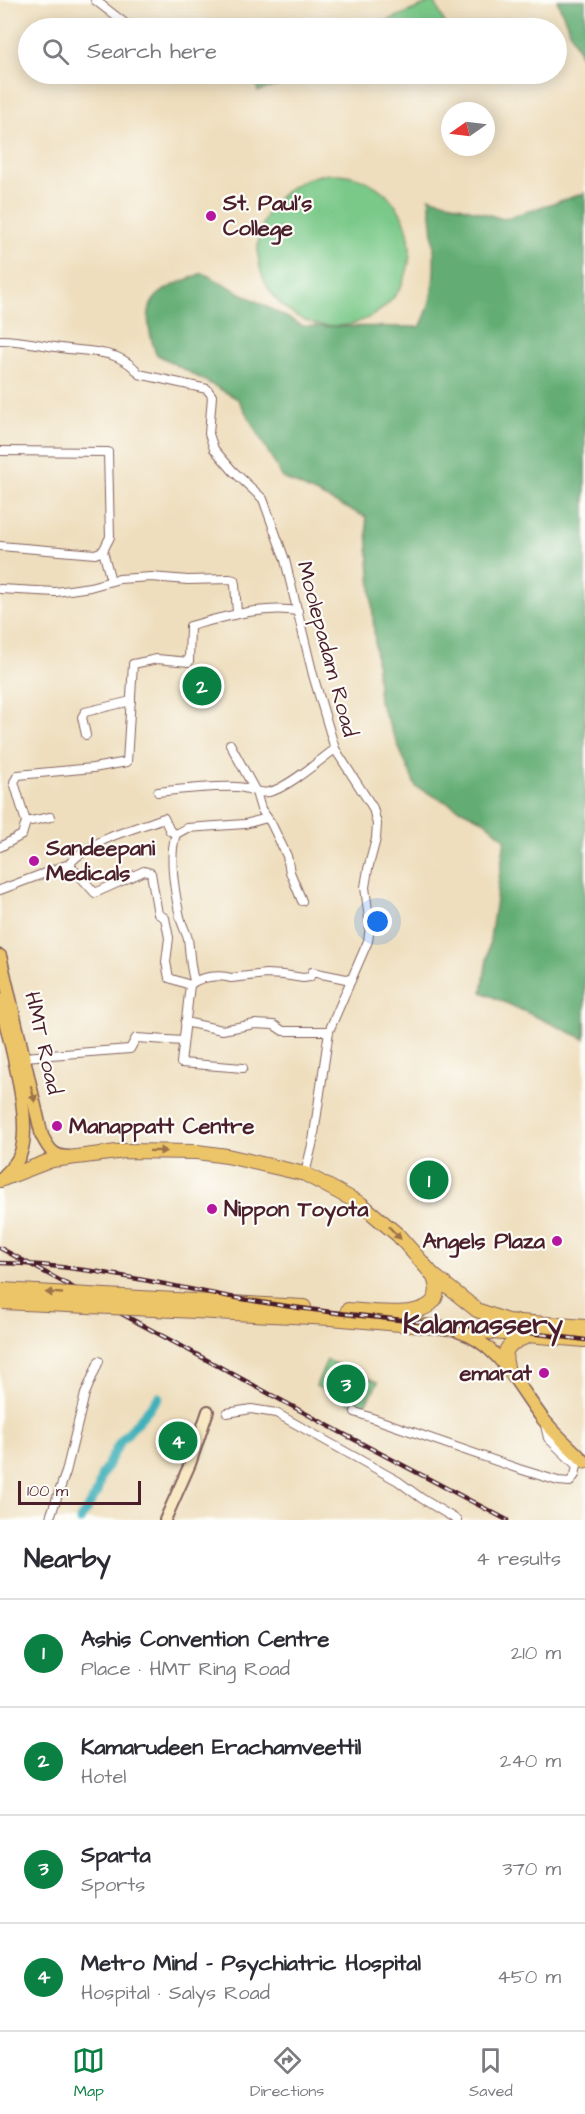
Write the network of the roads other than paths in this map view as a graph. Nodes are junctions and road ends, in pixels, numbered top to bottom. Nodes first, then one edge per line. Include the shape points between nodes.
1 (94, 0) edge
2 (118, 18) edge
3 (0, 340) edge
4 (0, 451) edge
5 (0, 546) edge
6 (103, 551) junction
7 (111, 581) junction
8 (0, 589) edge
9 (298, 610) junction
10 (237, 614) junction
11 (131, 701) junction
12 (86, 735) dead end
13 (230, 744) dead end
14 (335, 749) junction
15 (159, 792) dead end
16 (256, 792) junction
17 (50, 817) dead end
18 (267, 818) junction
19 (26, 822) junction
20 (176, 834) junction
21 (0, 847) edge
22 (69, 864) junction
23 (0, 890) edge
24 (302, 901) dead end
25 (0, 956) edge
26 (351, 980) junction
27 (192, 982) junction
28 (0, 999) edge
29 (186, 1022) junction
30 (328, 1031) junction
31 (183, 1041) junction
32 (24, 1057) junction
33 (243, 1068) dead end
34 (73, 1156) junction
35 (305, 1174) junction
36 (0, 1180) edge
37 (433, 1275) junction
38 (1, 1296) edge
39 (220, 1307) junction
40 (585, 1327) edge
41 (446, 1328) junction
42 (530, 1335) junction
43 (585, 1340) edge
44 (99, 1361) dead end
45 (507, 1367) junction
46 (208, 1411) dead end
47 (355, 1412) dead end
48 (227, 1413) dead end
49 (544, 1420) junction
50 (585, 1462) edge
51 (49, 1520) edge
52 (165, 1520) edge
53 (457, 1520) edge

1 - 2 street
3 - 9 street, Moolepadam Road via 102,353 122,360 139,375 207,389 212,396 209,434 214,449 263,499
4 - 6 street via 108,452 110,537
5 - 6 street via 95,554
6 - 7 street
7 - 8 street via 56,592
7 - 10 street via 151,577 234,580
9 - 10 street
9 - 14 street, Moolepadam Road
10 - 11 street via 190,626 189,662 156,660 133,664
11 - 12 street via 85,712 82,717
11 - 19 street via 127,762 18,775 15,782
13 - 16 street
14 - 16 street via 273,791
14 - 26 street, Moolepadam Road via 373,808 376,824 365,887 368,941
15 - 16 street via 241,787
16 - 18 street
17 - 19 street
18 - 20 street via 245,824 187,828
18 - 24 street via 287,856
19 - 21 street via 21,836
20 - 22 street via 164,818 106,837
20 - 27 street via 172,844 175,887
22 - 23 street
22 - 27 street via 95,892 144,871 151,873 158,914 165,918 169,938 169,978
25 - 32 main road, HMT Road
26 - 27 street via 312,972 303,978 266,974
26 - 30 street, Moolepadam Road
27 - 29 street
28 - 36 main road, HMT Road via 14,1058 24,1132 20,1156
29 - 30 street via 222,1030 255,1024 274,1025 283,1031
29 - 31 street
30 - 35 street, Moolepadam Road
31 - 32 street via 136,1038 130,1049
31 - 33 street via 181,1063
32 -> 34 main road, HMT Road via 42,1136 55,1155
34 -> 35 highway via 125,1151 197,1152
34 - 36 highway via 41,1163
35 -> 37 highway via 361,1204 398,1235
37 - 39 highway via 437,1294 430,1307 390,1313
37 - 40 highway via 477,1310 507,1321
39 -> 38 highway, bridge
39 - 41 highway
41 - 42 highway
41 - 45 main road via 478,1339
42 - 43 highway
42 - 45 highway via 507,1347
44 - 51 street via 85,1394 66,1472
45 - 49 main road
46 - 52 street
47 - 49 street via 519,1469 570,1482 577,1466 548,1438
48 - 53 street via 251,1409 276,1413
49 - 50 main road

